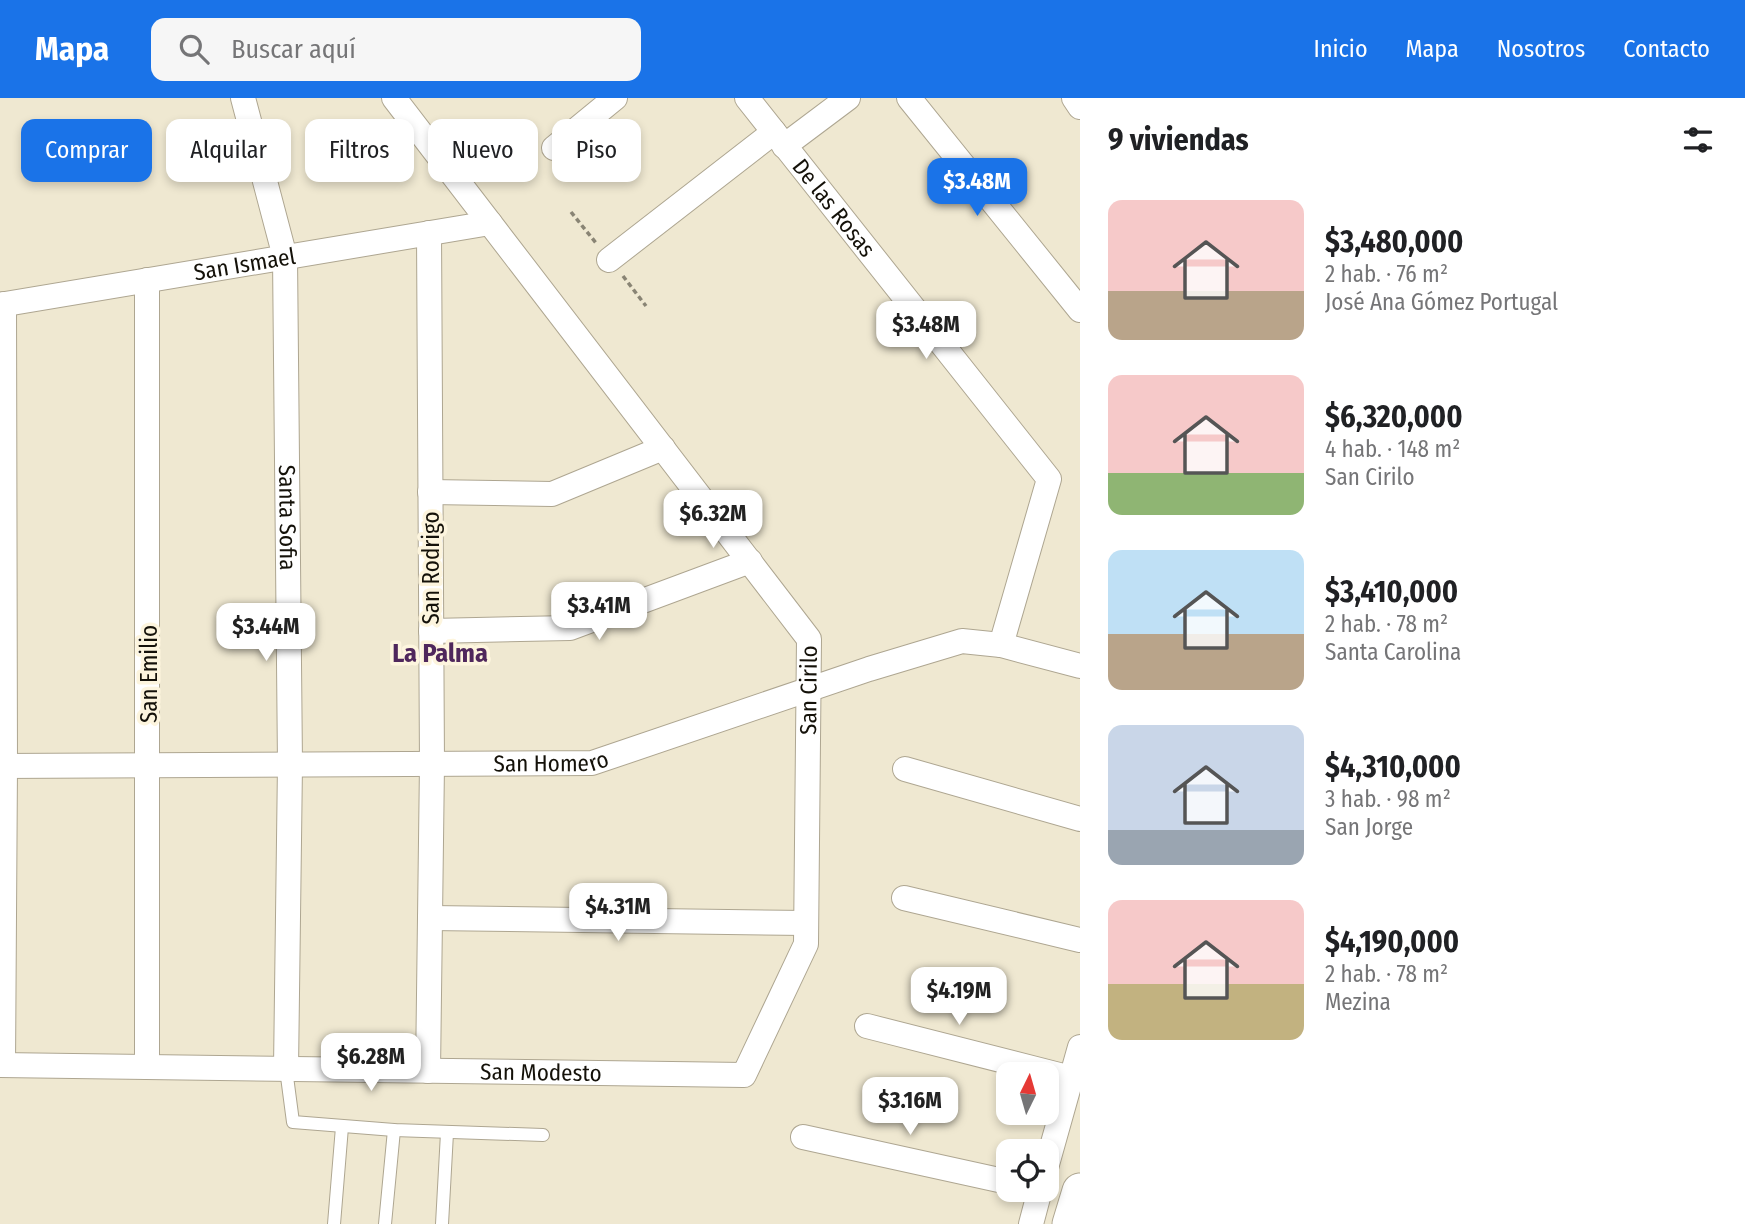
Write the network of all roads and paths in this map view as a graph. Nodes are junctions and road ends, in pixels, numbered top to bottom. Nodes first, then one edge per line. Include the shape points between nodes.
1 (243, 98) edge
2 (394, 98) edge
3 (615, 98) edge
4 (747, 98) edge
5 (848, 98) edge
6 (909, 98) edge
7 (1074, 98) edge
8 (1080, 107) edge
9 (589, 119) edge
10 (779, 139) junction
11 (490, 223) junction
12 (429, 233) junction
13 (285, 257) junction
14 (609, 260) dead end
15 (147, 280) junction
16 (2, 305) edge
17 (1080, 310) edge
18 (663, 448) junction
19 (430, 492) junction
20 (750, 561) junction
21 (431, 631) junction
22 (1000, 645) junction
23 (1080, 666) edge
24 (807, 690) junction
25 (290, 764) junction
26 (432, 764) junction
27 (149, 765) junction
28 (3, 766) edge
29 (905, 769) dead end
30 (1080, 819) edge
31 (904, 898) dead end
32 (430, 918) junction
33 (806, 923) junction
34 (1080, 940) edge
35 (867, 1026) dead end
36 (1080, 1047) edge
37 (2, 1065) edge
38 (148, 1067) junction
39 (286, 1069) junction
40 (428, 1071) junction
41 (744, 1075) joint
42 (1071, 1078) junction
43 (342, 1127) junction
44 (394, 1130) junction
45 (447, 1133) junction
46 (543, 1135) dead end
47 (803, 1136) dead end
48 (1054, 1139) edge
49 (996, 1179) edge
50 (1080, 1191) edge
51 (1037, 1202) edge
52 (334, 1224) edge
53 (385, 1224) edge
54 (442, 1224) edge
55 (1031, 1224) edge
56 (1070, 1224) edge

1 - 13 street, Santa Sofia
2 - 11 street, San Cirilo
3 - 9 street
4 - 10 street, De las Rosas
5 - 10 street
6 - 17 street
7 - 8 street
10 - 14 street
10 - 22 street, De las Rosas via 1049,479
11 - 12 street, San Ismael
11 - 18 street, San Cirilo
12 - 13 street, San Ismael
12 - 19 street, San Rodrigo
13 - 15 street, San Ismael
13 - 25 street, Santa Sofia
15 - 16 street, San Ismael
15 - 27 street, San Emilio
16 - 28 street
18 - 19 street via 552,494
18 - 20 street, San Cirilo
19 - 21 street, San Rodrigo
20 - 21 street via 570,628
20 - 24 street, San Cirilo via 809,639
21 - 26 street, San Rodrigo
22 - 23 street, San Homero
22 - 24 street, San Homero via 962,642
24 - 26 street, San Homero via 592,763
24 - 33 street, San Cirilo
25 - 26 street, San Homero
25 - 27 street, San Homero
25 - 39 street, Santa Sofia
26 - 32 street, San Rodrigo
27 - 28 street, San Homero
27 - 38 street, San Emilio
28 - 37 street
29 - 30 street
31 - 34 street
32 - 33 street
32 - 40 street, San Rodrigo
33 - 41 street, San Cirilo via 806,944
35 - 42 street
36 - 42 street
37 - 38 street, San Modesto
38 - 39 street, San Modesto
39 - 40 street, San Modesto
39 - 43 lane via 293,1122
40 - 41 street, San Modesto
42 - 48 street
43 - 44 lane
43 - 52 lane
44 - 45 lane
44 - 53 lane
45 - 46 lane
45 - 54 lane
47 - 49 street
50 - 56 street
51 - 55 street

